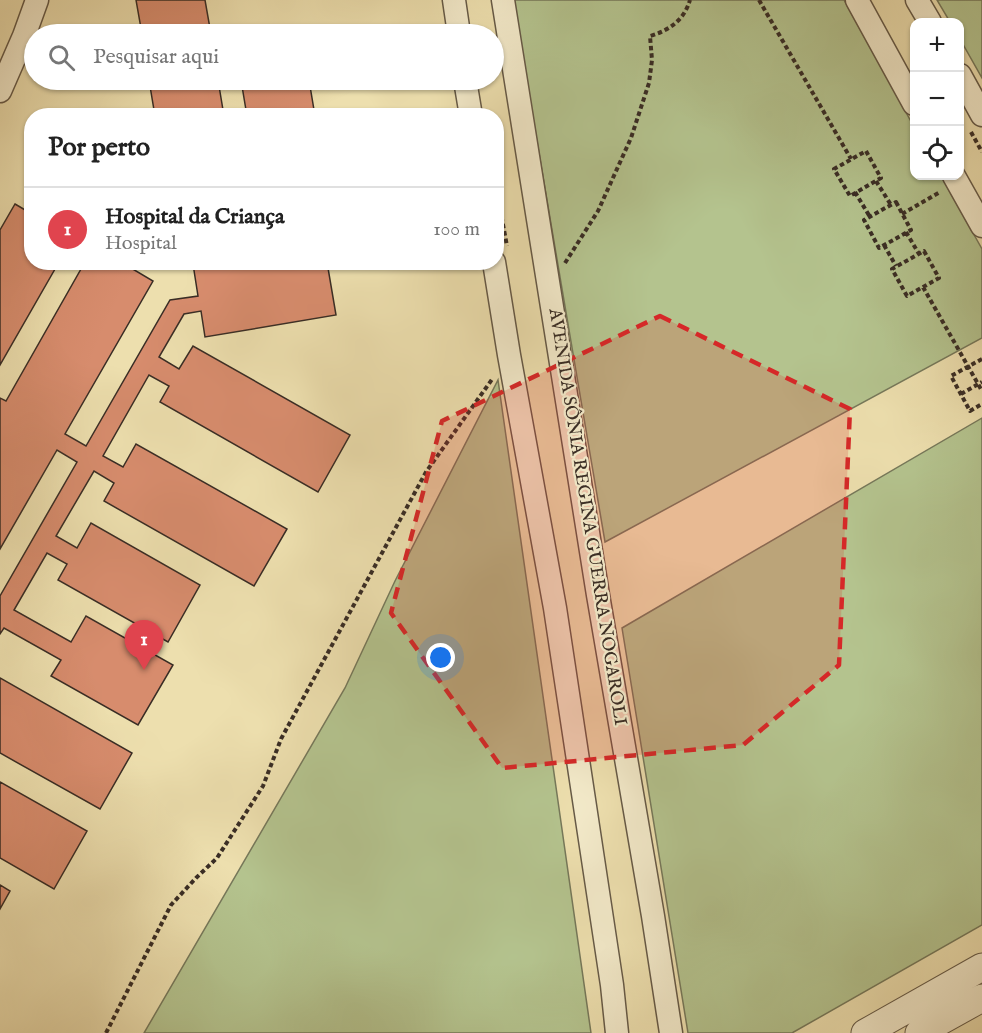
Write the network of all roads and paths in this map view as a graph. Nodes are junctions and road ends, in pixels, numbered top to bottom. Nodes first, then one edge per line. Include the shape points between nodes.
1 (37, 0) edge
2 (454, 0) edge
3 (503, 0) edge
4 (690, 0) edge
5 (759, 0) edge
6 (857, 0) edge
7 (917, 0) edge
8 (928, 18) edge
9 (28, 24) edge
10 (458, 24) edge
11 (24, 36) edge
12 (964, 82) edge
13 (467, 90) edge
14 (0, 91) edge
15 (910, 95) edge
16 (470, 108) edge
17 (982, 115) edge
18 (851, 159) junction
19 (953, 180) edge
20 (957, 180) edge
21 (876, 181) junction
22 (855, 192) junction
23 (891, 205) junction
24 (902, 214) junction
25 (870, 217) junction
26 (982, 226) edge
27 (906, 232) junction
28 (884, 245) junction
29 (919, 254) junction
30 (896, 266) junction
31 (495, 270) edge
32 (549, 286) junction
33 (923, 287) junction
34 (509, 355) junction
35 (982, 359) edge
36 (969, 367) junction
37 (980, 383) edge
38 (982, 391) edge
39 (961, 394) junction
40 (982, 404) edge
41 (982, 967) edge
42 (982, 998) edge
43 (106, 1033) edge
44 (617, 1033) edge
45 (671, 1033) edge
46 (865, 1033) edge
47 (919, 1033) edge

1 - 9 street
2 - 10 street
3 - 32 street, AVENIDA SÔNIA REGINA GUERRA NOGAROLI
4 - 32 path via 675,24 650,36 649,83 631,138 598,211
5 - 18 path
6 - 15 street
7 - 8 street
11 - 14 street
12 - 17 street
13 - 16 street
18 - 21 path via 866,151 881,178
18 - 22 path via 834,168 850,196
19 - 24 path
20 - 26 street
21 - 22 path
21 - 23 path
22 - 25 path
23 - 24 path via 896,202
23 - 25 path
24 - 27 path via 911,230
25 - 28 path via 864,220 879,248
27 - 28 path
27 - 29 path
28 - 30 path
29 - 30 path
29 - 33 path via 924,251 939,278
30 - 33 path via 892,268 907,296
31 - 34 street
32 - 45 street, AVENIDA SÔNIA REGINA GUERRA NOGAROLI
33 - 36 path
34 - 43 path via 426,472 281,740 263,786 217,858 171,905
34 - 44 street via 555,608
35 - 36 path
36 - 37 path
36 - 39 path via 951,376
37 - 38 path
37 - 39 path
39 - 40 path via 970,411
41 - 46 street
42 - 47 street

